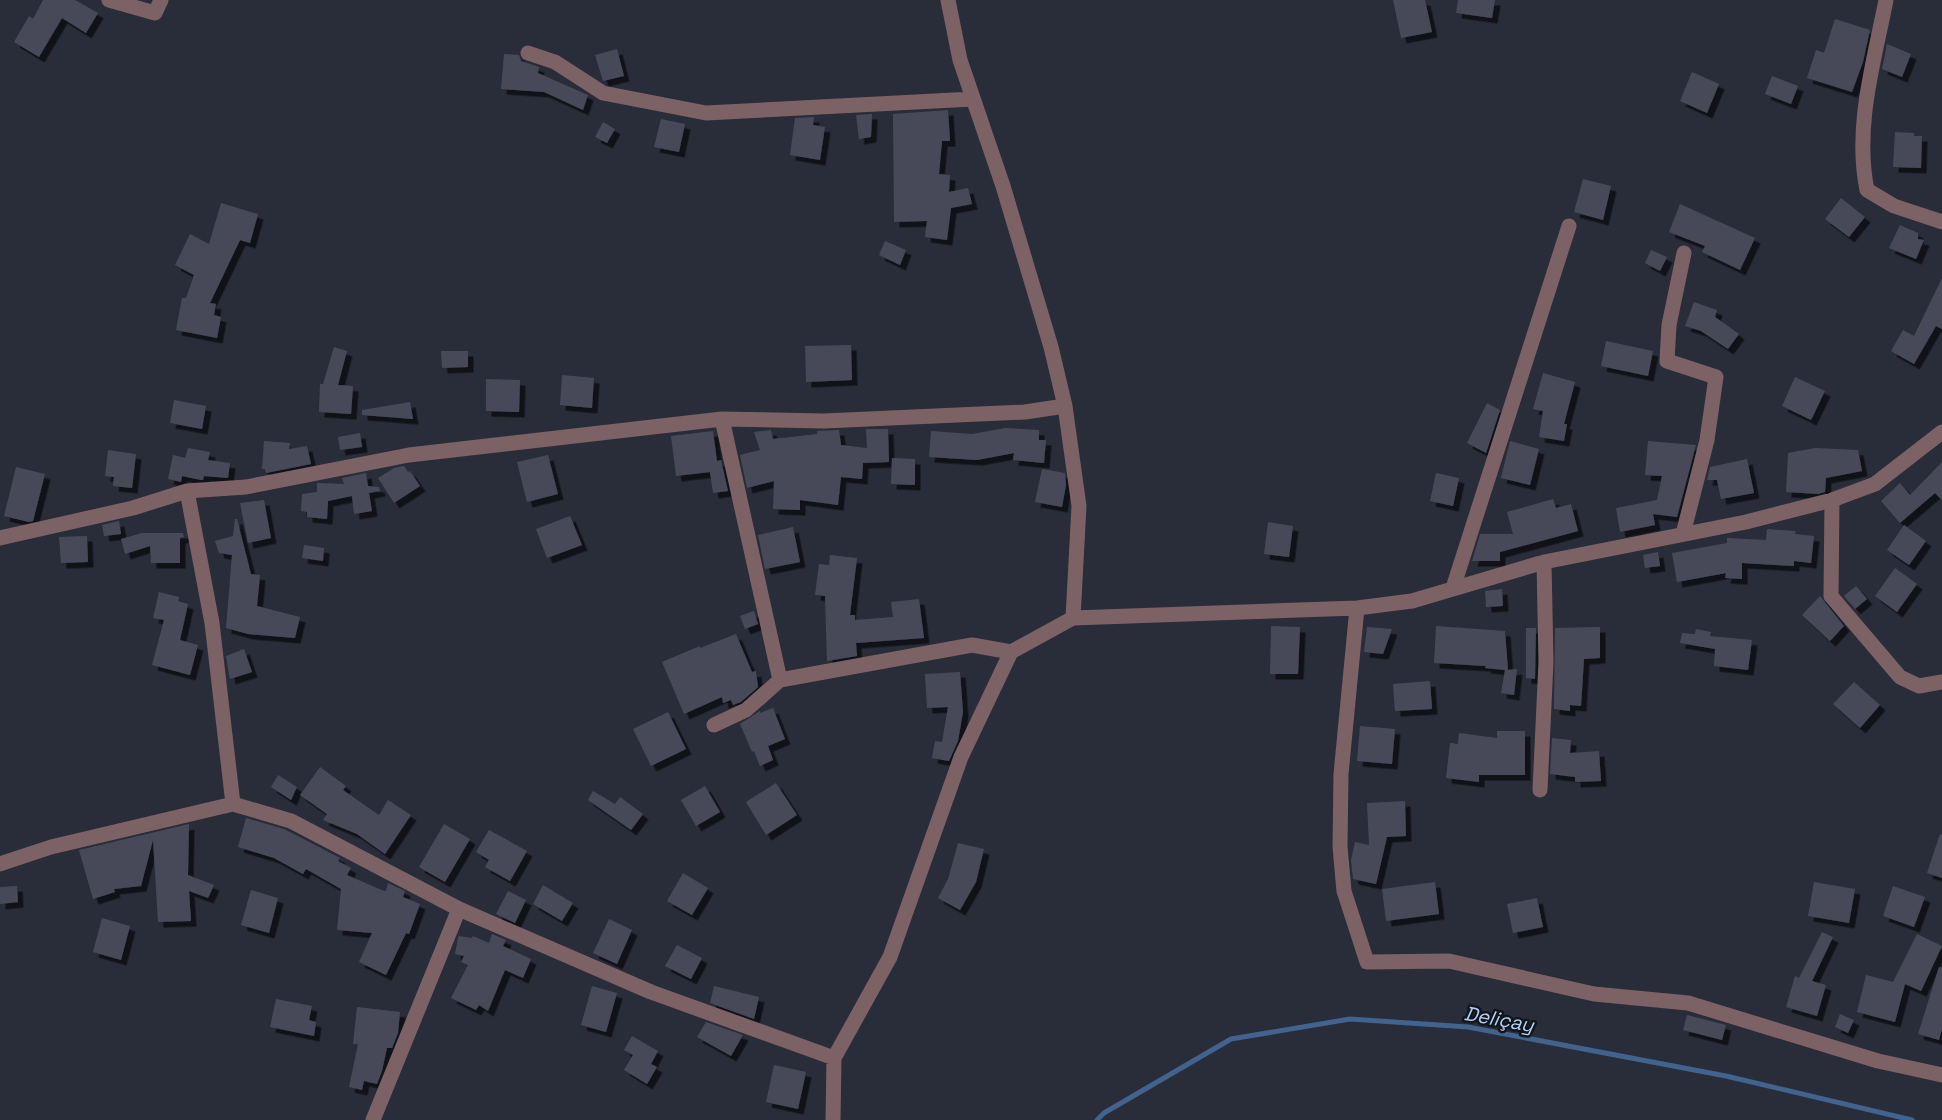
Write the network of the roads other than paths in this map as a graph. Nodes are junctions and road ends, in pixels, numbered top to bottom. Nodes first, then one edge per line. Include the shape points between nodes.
1 (109, 0) edge
2 (948, 0) edge
3 (1886, 0) edge
4 (158, 6) edge
5 (528, 53) dead end
6 (973, 99) junction
7 (1942, 222) edge
8 (1569, 226) dead end
9 (1684, 254) dead end
10 (1065, 406) junction
11 (722, 419) junction
12 (1942, 432) edge
13 (187, 491) junction
14 (1832, 500) junction
15 (1683, 534) junction
16 (0, 538) edge
17 (1544, 562) junction
18 (1453, 588) junction
19 (1357, 608) junction
20 (1073, 618) junction
21 (1011, 652) junction
22 (780, 680) junction
23 (1942, 682) edge
24 (714, 725) dead end
25 (1540, 790) dead end
26 (233, 804) junction
27 (0, 864) edge
28 (459, 909) junction
29 (834, 1058) junction
30 (1942, 1075) edge
31 (373, 1120) edge
32 (833, 1120) edge

1 - 4 street
2 - 6 street via 960,60
3 - 7 street via 1864,114 1862,166 1867,190 1894,207
5 - 6 street via 555,62 603,93 705,113
6 - 10 street via 1045,326
8 - 18 street
9 - 15 street via 1669,325 1667,361 1716,377 1707,440
10 - 11 street via 1025,412 836,421
10 - 20 street via 1079,506
11 - 13 street via 409,455 246,487
11 - 22 street
12 - 14 street via 1875,484
13 - 16 street via 133,508
13 - 26 street via 212,623
14 - 15 street
14 - 23 street via 1832,596 1900,677 1919,686
15 - 17 street
17 - 18 street
17 - 25 street via 1546,662
18 - 19 street via 1412,601
19 - 20 street
19 - 30 street via 1341,774 1340,847 1344,891 1367,962 1449,961 1594,994 1688,1003 1878,1061
20 - 21 street
21 - 22 street via 972,645
21 - 29 street via 961,758 890,957
22 - 24 street via 746,710
26 - 27 street via 51,847
26 - 28 street via 291,822
28 - 29 street via 651,992
28 - 31 street
29 - 32 street

